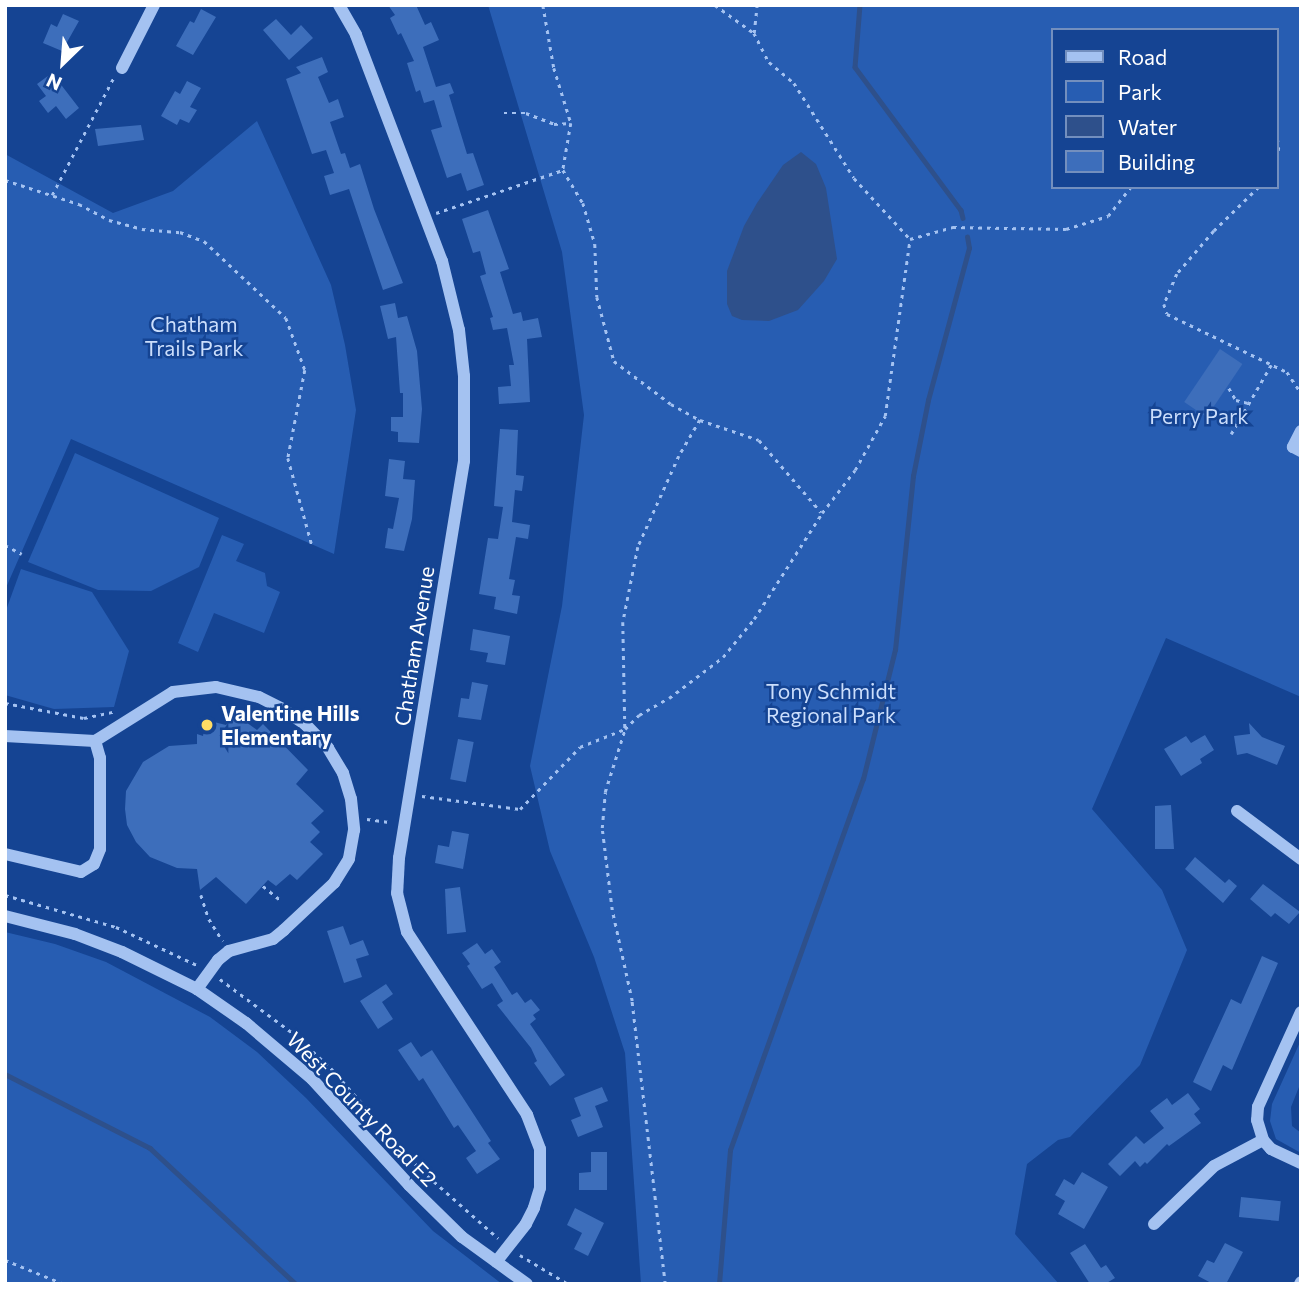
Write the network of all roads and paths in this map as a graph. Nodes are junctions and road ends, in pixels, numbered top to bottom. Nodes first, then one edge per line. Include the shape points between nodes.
1 (154, 5) edge
2 (339, 5) edge
3 (543, 5) edge
4 (715, 5) edge
5 (757, 5) edge
6 (754, 33) junction
7 (122, 68) joint
8 (504, 113) dead end
9 (571, 123) junction
10 (562, 170) junction
11 (5, 180) edge
12 (1129, 189) edge
13 (1257, 189) edge
14 (52, 195) junction
15 (425, 217) junction
16 (910, 239) junction
17 (1271, 365) junction
18 (1229, 388) dead end
19 (1301, 393) edge
20 (1248, 403) junction
21 (700, 420) junction
22 (1301, 431) edge
23 (1231, 434) dead end
24 (1301, 451) edge
25 (822, 513) junction
26 (5, 545) edge
27 (312, 545) dead end
28 (22, 554) dead end
29 (5, 703) edge
30 (119, 710) dead end
31 (625, 729) junction
32 (5, 736) edge
33 (95, 741) junction
34 (410, 795) junction
35 (1237, 811) dead end
36 (367, 819) dead end
37 (388, 822) dead end
38 (5, 854) edge
39 (1301, 859) edge
40 (263, 886) dead end
41 (5, 895) edge
42 (201, 895) dead end
43 (280, 900) dead end
44 (5, 916) edge
45 (223, 941) dead end
46 (196, 964) dead end
47 (223, 981) dead end
48 (197, 989) junction
49 (1301, 1012) edge
50 (1263, 1140) junction
51 (1301, 1163) edge
52 (1154, 1224) dead end
53 (497, 1237) dead end
54 (524, 1258) dead end
55 (5, 1260) edge
56 (496, 1262) junction
57 (64, 1284) edge
58 (527, 1284) edge
59 (568, 1284) edge
60 (665, 1284) edge

1 - 7 street
2 - 15 street, Chatham Avenue via 356,34
3 - 9 path via 554,68
4 - 6 path
5 - 6 path
6 - 16 path via 769,62 794,83 854,178
7 - 14 path via 106,88
8 - 9 path
9 - 10 path
10 - 15 path
10 - 21 path via 583,203 595,244 597,297 614,360
11 - 14 path
12 - 16 path via 1108,216 1066,229 953,227
13 - 17 path via 1177,274 1164,304 1167,314
14 - 27 path via 109,220 180,232 204,241 286,318 305,370 288,458
15 - 34 street, Chatham Avenue via 442,261 459,330 466,420 464,461
16 - 25 path via 885,416 855,470
17 - 19 path via 1287,372
17 - 20 path
18 - 20 path via 1236,400
20 - 23 path
21 - 25 path via 759,440
21 - 31 path via 638,547 622,622
22 - 24 street via 1293,447
25 - 31 path via 754,619 723,657
26 - 28 path
29 - 30 path via 85,718
31 - 34 path via 580,747 520,810
31 - 60 path via 605,792 602,828 612,910 632,1001
32 - 33 street
33 - 38 street via 100,758 100,849 94,864 81,872
33 - 48 street via 173,692 216,687 259,697 284,710 328,748 343,773 354,839 349,859 334,883 273,939 229,951
34 - 56 street, Chatham Avenue via 397,872 407,932 527,1115 540,1149 540,1188 534,1208
35 - 39 street
36 - 37 path
40 - 43 path
41 - 46 path via 92,919
42 - 45 path
44 - 48 street, West County Road E2 via 98,943
47 - 53 path via 331,1068 421,1170
48 - 56 street, West County Road E2 via 282,1052 434,1210
49 - 50 street via 1258,1107
50 - 51 street via 1271,1149
50 - 52 street via 1214,1166
54 - 59 path
55 - 57 path
56 - 58 street, West County Road E2

